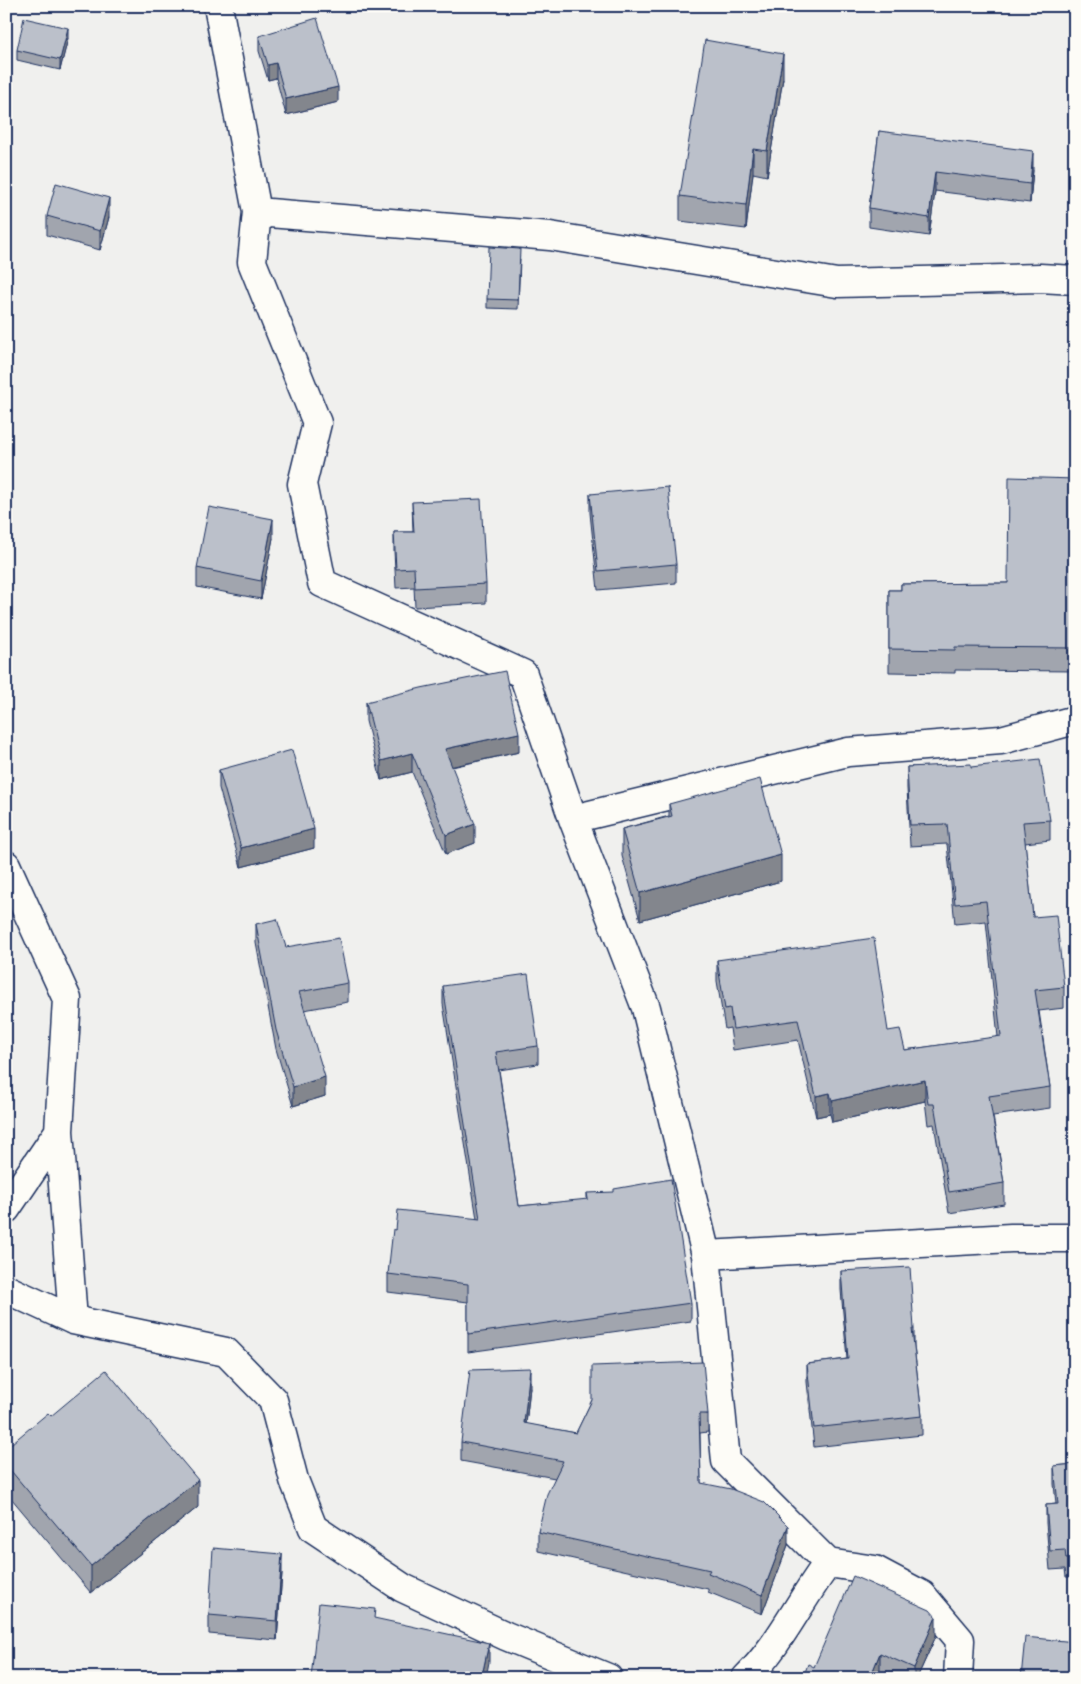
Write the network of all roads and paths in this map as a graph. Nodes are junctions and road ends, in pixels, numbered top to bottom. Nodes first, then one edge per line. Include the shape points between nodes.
1 (218, 6) edge
2 (256, 212) junction
3 (1075, 280) edge
4 (1075, 720) edge
5 (573, 819) junction
6 (6, 866) edge
7 (59, 1132) junction
8 (6, 1209) edge
9 (1075, 1238) edge
10 (706, 1255) junction
11 (6, 1289) edge
12 (73, 1320) junction
13 (828, 1563) junction
14 (608, 1678) edge
15 (746, 1678) edge
16 (958, 1678) edge

1 - 2 street
2 - 3 street via 550,236 837,283
2 - 5 street via 252,262 317,423 302,484 322,582 522,674
4 - 5 street via 1001,740 848,752
5 - 10 street via 646,1008
6 - 7 street via 67,999
7 - 8 street
7 - 12 street
9 - 10 street via 1011,1238
10 - 13 street via 726,1461
11 - 12 street
12 - 14 street via 226,1352 273,1400 294,1480 312,1528 403,1588 506,1636
13 - 15 street via 766,1659
13 - 16 street via 875,1570 922,1595 960,1640

